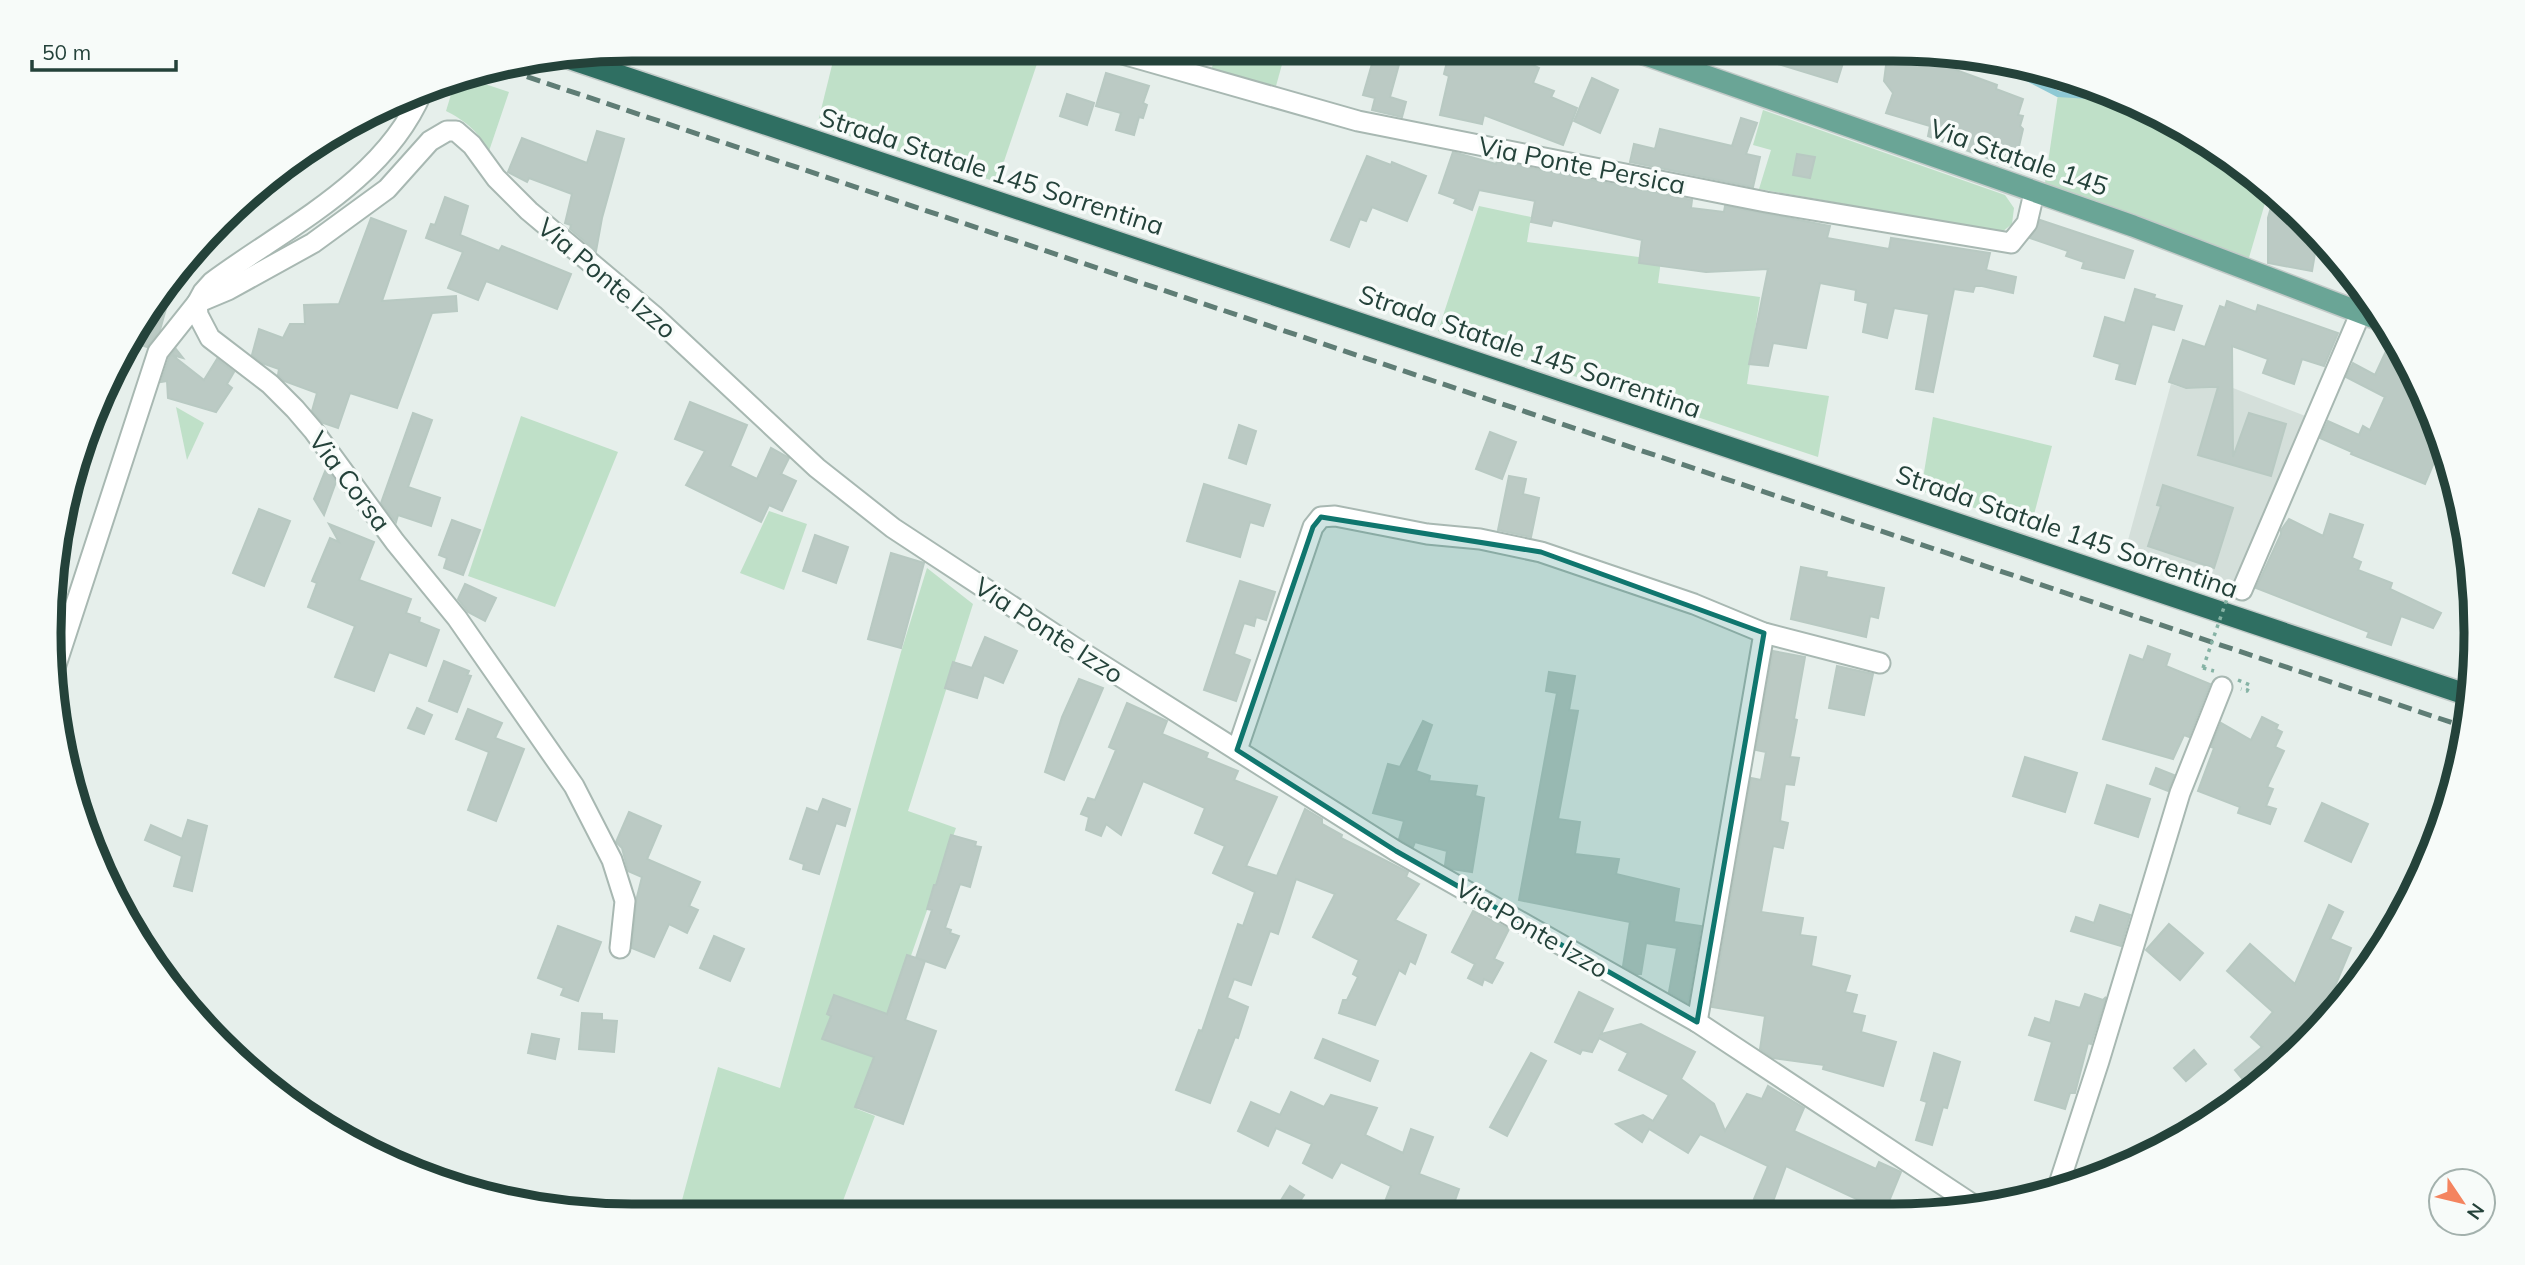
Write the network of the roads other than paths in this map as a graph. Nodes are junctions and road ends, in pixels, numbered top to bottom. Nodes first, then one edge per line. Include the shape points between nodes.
1 (1144, 61) edge
2 (1663, 61) edge
3 (584, 63) edge
4 (414, 105) edge
5 (2034, 193) junction
6 (197, 303) junction
7 (2361, 312) junction
8 (2367, 314) edge
9 (2236, 592) road end
10 (1764, 633) junction
11 (61, 648) edge
12 (1880, 663) dead end
13 (2222, 687) dead end
14 (2461, 693) edge
15 (1237, 750) junction
16 (620, 948) dead end
17 (1697, 1022) junction
18 (2061, 1178) edge
19 (1964, 1199) edge

1 - 5 street, Via Ponte Persica via 1358,121 1766,202 2011,243 2027,223
2 - 5 main road, Via Statale 145
3 - 14 highway, Strada Statale 145 Sorrentina
4 - 6 street via 399,131 364,171 292,228 212,282
5 - 7 main road, Via Statale 145
6 - 11 street via 158,352
6 - 15 street, Via Ponte Izzo via 264,270 346,220 387,189 430,141 456,131 528,211 653,315 817,468 958,572
6 - 16 street, Via Corsa via 210,338 270,384 330,452 457,618 574,786 612,860 625,901
7 - 8 main road, Via Statale 145
7 - 9 street
10 - 12 street
10 - 15 street via 1541,552 1321,517 1312,527
10 - 17 street
13 - 18 street via 2180,793
15 - 17 street, Via Ponte Izzo via 1396,851
17 - 19 street, Via Ponte Izzo

